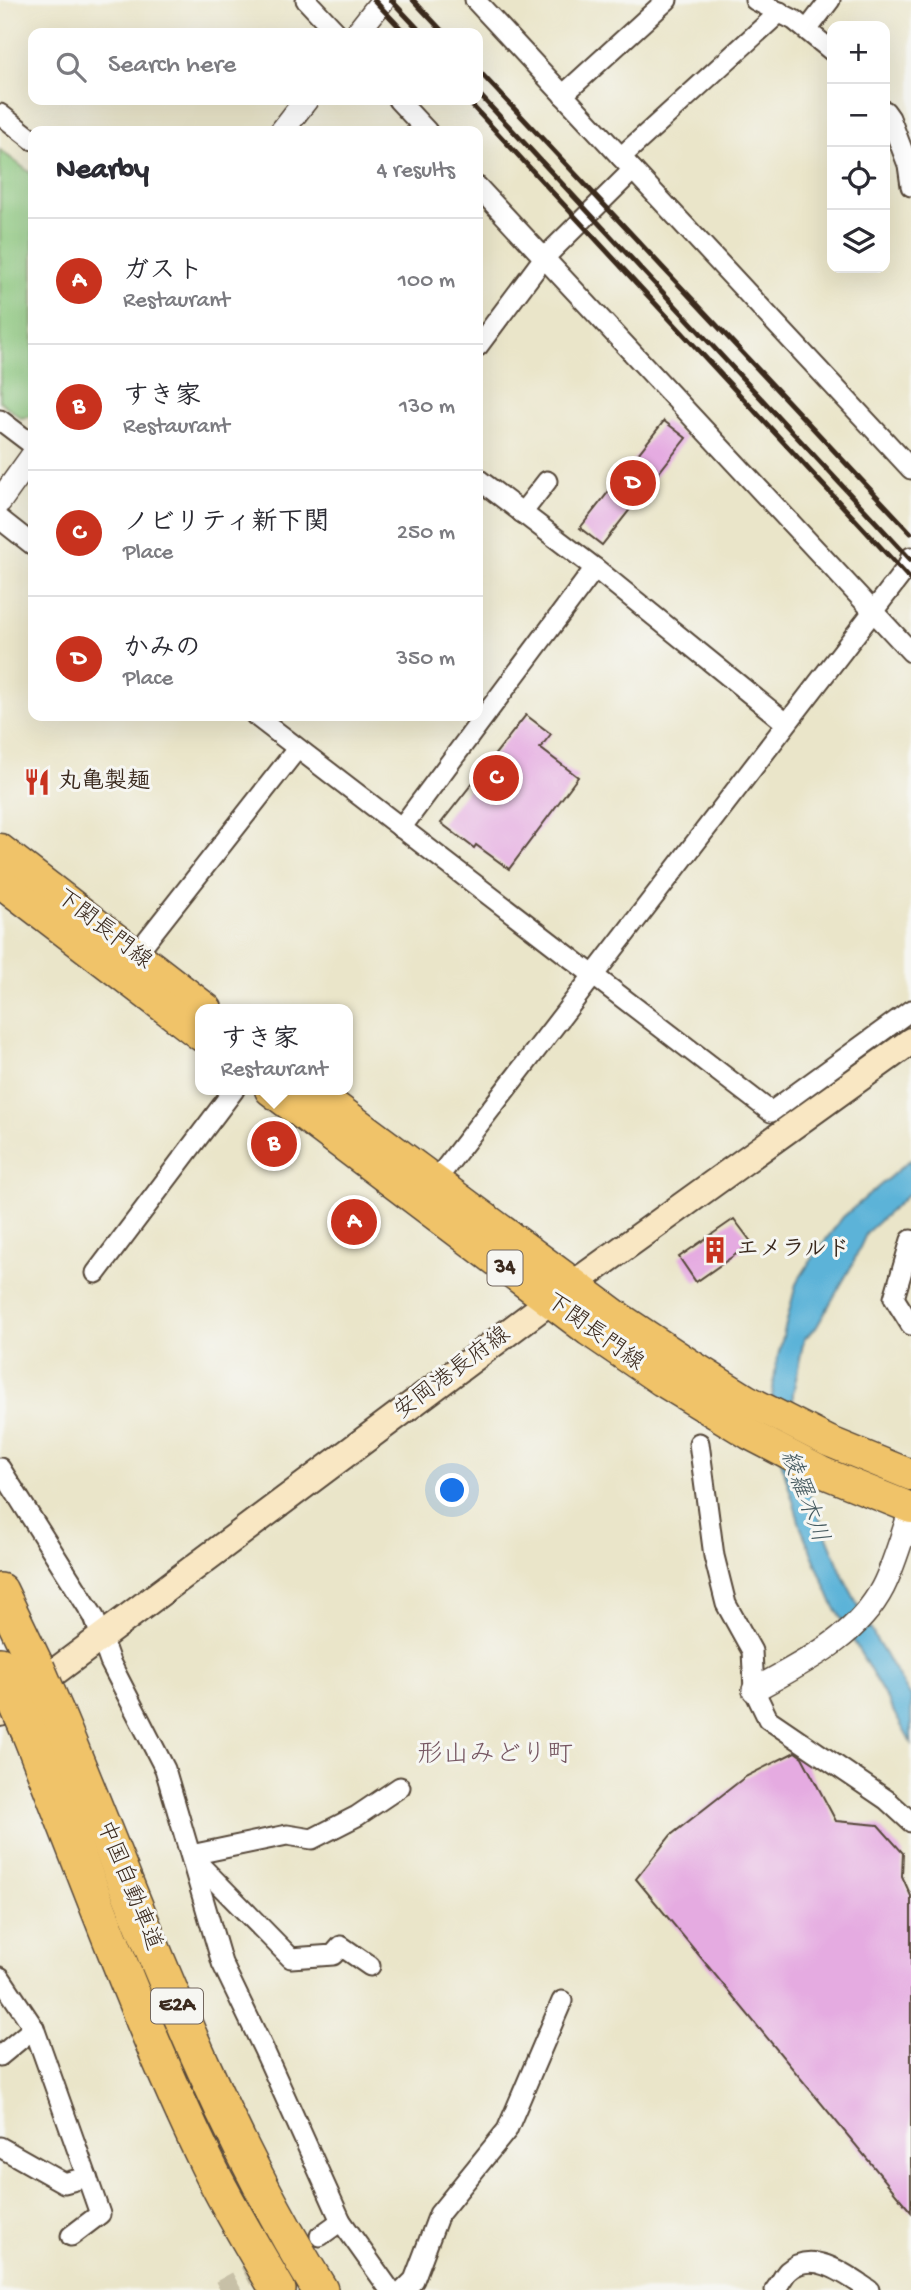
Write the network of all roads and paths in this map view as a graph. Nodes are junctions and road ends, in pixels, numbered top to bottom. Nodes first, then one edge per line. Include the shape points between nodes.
1 (306, 0) edge
2 (383, 0) edge
3 (475, 0) edge
4 (667, 0) edge
5 (755, 0) edge
6 (830, 0) edge
7 (779, 12) junction
8 (332, 28) edge
9 (361, 28) edge
10 (807, 30) junction
11 (827, 47) edge
12 (564, 95) junction
13 (302, 105) edge
14 (403, 105) edge
15 (0, 114) edge
16 (890, 118) edge
17 (286, 126) edge
18 (422, 126) edge
19 (28, 136) edge
20 (627, 163) junction
21 (911, 186) edge
22 (483, 193) edge
23 (543, 259) junction
24 (483, 339) edge
25 (0, 420) edge
26 (28, 441) edge
27 (28, 462) edge
28 (911, 469) edge
29 (547, 481) dead end
30 (483, 483) edge
31 (0, 501) edge
32 (522, 513) junction
33 (0, 519) edge
34 (28, 541) edge
35 (911, 557) edge
36 (595, 568) junction
37 (874, 611) junction
38 (911, 652) edge
39 (483, 718) edge
40 (262, 721) edge
41 (481, 721) edge
42 (786, 723) junction
43 (297, 749) junction
44 (401, 828) junction
45 (0, 849) edge
46 (0, 882) edge
47 (128, 965) junction
48 (593, 977) junction
49 (198, 1004) edge
50 (911, 1010) edge
51 (195, 1030) edge
52 (911, 1041) edge
53 (230, 1095) edge
54 (278, 1095) edge
55 (319, 1095) edge
56 (427, 1193) junction
57 (911, 1240) edge
58 (96, 1273) dead end
59 (576, 1285) junction
60 (550, 1301) junction
61 (911, 1325) edge
62 (699, 1443) dead end
63 (0, 1468) edge
64 (911, 1475) edge
65 (911, 1509) edge
66 (0, 1591) edge
67 (100, 1639) junction
68 (12, 1683) edge
69 (754, 1690) junction
70 (43, 1722) junction
71 (400, 1787) dead end
72 (911, 1822) edge
73 (191, 1856) junction
74 (370, 1966) dead end
75 (0, 1977) edge
76 (562, 2001) dead end
77 (34, 2028) junction
78 (0, 2056) edge
79 (0, 2147) edge
80 (87, 2177) junction
81 (341, 2221) junction
82 (71, 2236) dead end
83 (320, 2236) tunnel mouth
84 (278, 2290) edge
85 (320, 2290) edge
86 (390, 2290) edge
87 (404, 2290) edge
88 (775, 2290) edge
89 (869, 2290) edge

1 - 8 street
2 - 9 street
3 - 12 street
4 - 12 street
5 - 7 street
6 - 10 street
7 - 10 street
7 - 20 street
10 - 11 street
12 - 20 street
13 - 17 street
14 - 18 street
15 - 19 street
16 - 21 street
20 - 23 street
20 - 28 street
22 - 23 street
23 - 24 street
23 - 37 street
25 - 26 street
27 - 31 street
29 - 32 street
30 - 32 street
32 - 36 street
33 - 34 street
35 - 37 street
36 - 39 street
36 - 42 street
37 - 38 street
37 - 42 street
40 - 43 street
41 - 44 street
42 - 48 street
43 - 44 street
43 - 47 street
44 - 48 street
45 - 47 main road, 下関長門線
46 - 47 main road, 下関長門線
47 - 49 main road, 下関長門線
47 - 51 main road, 下関長門線
48 - 50 street via 771,1112
48 - 56 street
52 - 59 main road, 安岡港長府線
53 - 58 street
54 - 56 main road, 下関長門線 / 34
55 - 56 main road, 下関長門線 / 34
56 - 59 main road, 下関長門線 / 34
56 - 60 main road, 下関長門線 / 34
57 - 61 street via 894,1298
59 - 60 main road, 安岡港長府線
59 - 64 main road, 下関長門線 / 34 via 747,1400 828,1441
60 - 65 main road, 下関長門線 / 34 via 662,1381 749,1434
60 - 67 main road, 安岡港長府線
62 - 69 street via 714,1556 726,1604 752,1651
63 - 67 street via 94,1617
65 - 69 street via 889,1575 850,1629
66 - 68 highway, 中国自動車道 / E2A
67 - 68 main road, 安岡港長府線
67 - 73 street via 165,1769
68 - 70 highway, 中国自動車道 / E2A, bridge
69 - 72 street via 768,1719 887,1800
70 - 84 highway, 中国自動車道 / E2A via 141,2015 209,2167
70 - 85 highway, 中国自動車道 / E2A via 243,2155
71 - 73 street via 312,1839 287,1835
73 - 74 street via 291,1958 332,1955 341,1946
73 - 81 street via 222,1963
75 - 77 street
76 - 87 street via 507,2130 439,2214 414,2280
77 - 78 street
77 - 80 street
79 - 80 street via 64,2183
80 - 82 street via 100,2214
81 - 83 street
81 - 86 street
88 - 89 street via 788,2272 801,2264 822,2264

